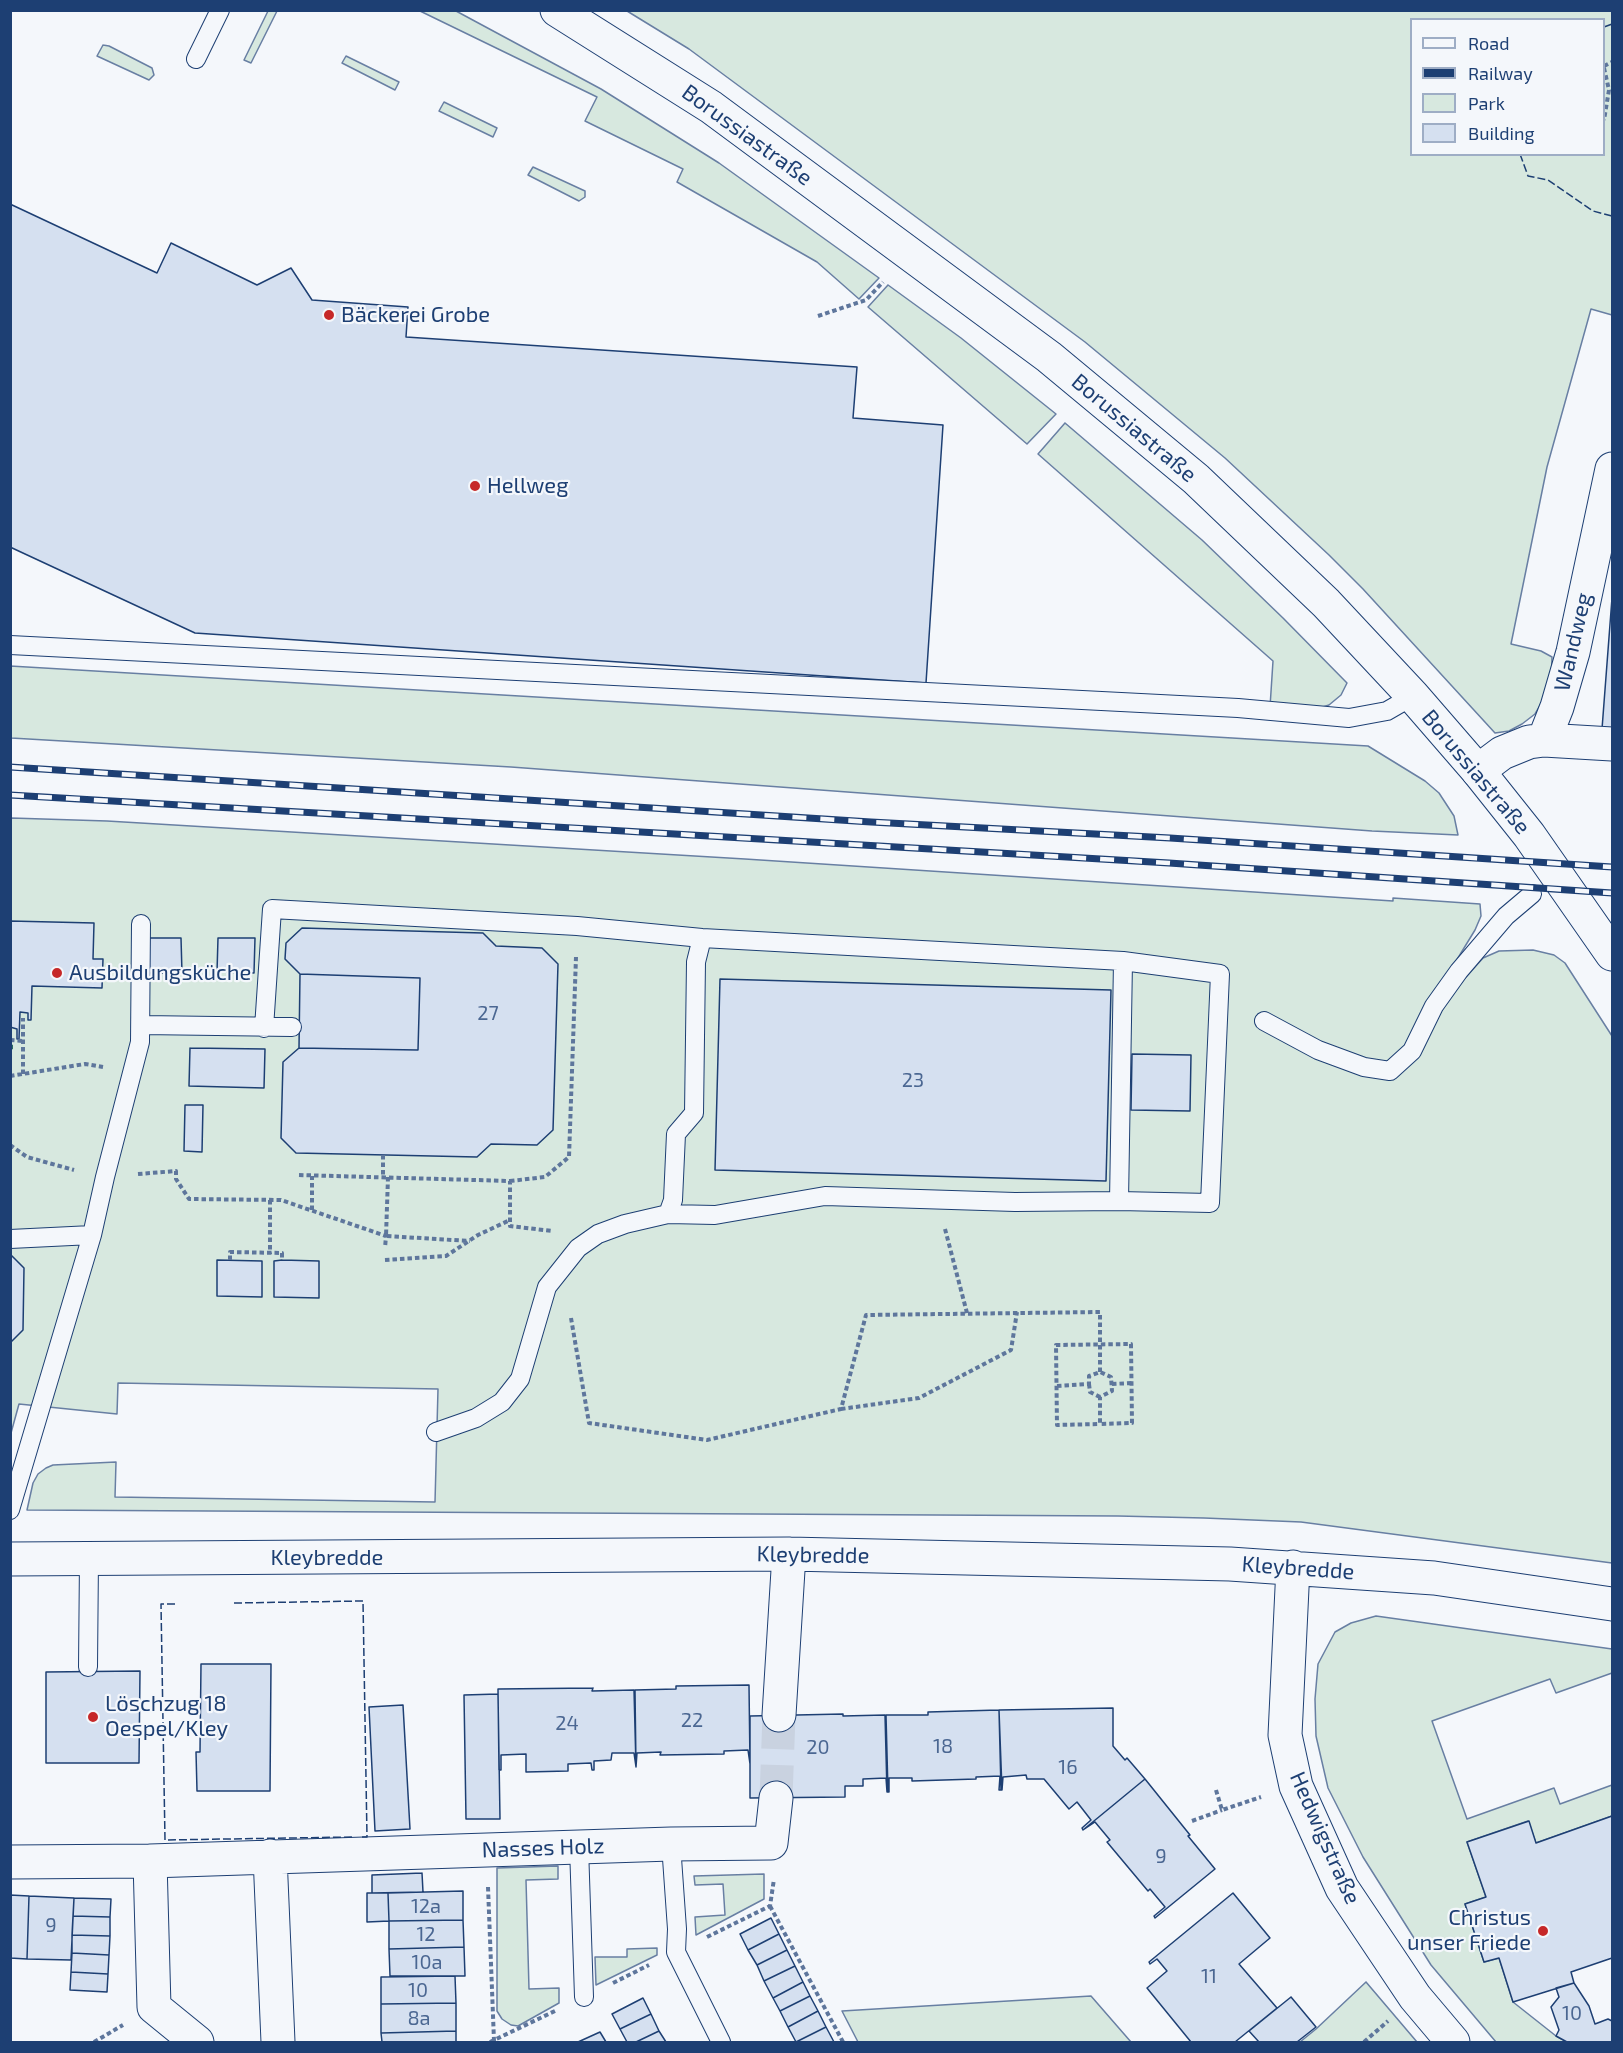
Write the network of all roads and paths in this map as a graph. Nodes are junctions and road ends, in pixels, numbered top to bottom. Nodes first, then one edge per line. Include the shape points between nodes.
1 (220, 10) edge
2 (557, 10) edge
3 (196, 59) dead end
4 (1605, 72) edge
5 (1605, 114) edge
6 (880, 285) dead end
7 (819, 316) dead end
8 (1612, 469) edge
9 (10, 645) edge
10 (1413, 696) junction
11 (1544, 740) junction
12 (1612, 744) edge
13 (1478, 771) junction
14 (1532, 894) dead end
15 (141, 924) dead end
16 (577, 926) junction
17 (702, 938) junction
18 (1612, 954) edge
19 (1123, 961) junction
20 (23, 1018) dead end
21 (1264, 1020) dead end
22 (141, 1025) junction
23 (292, 1027) dead end
24 (264, 1028) junction
25 (10, 1040) edge
26 (23, 1041) junction
27 (85, 1064) dead end
28 (23, 1074) junction
29 (10, 1076) edge
30 (10, 1145) edge
31 (383, 1155) dead end
32 (299, 1175) dead end
33 (312, 1176) junction
34 (105, 1177) junction
35 (386, 1177) junction
36 (510, 1180) junction
37 (938, 1199) junction
38 (270, 1200) junction
39 (1119, 1201) junction
40 (312, 1210) junction
41 (668, 1215) junction
42 (92, 1235) junction
43 (386, 1236) junction
44 (10, 1239) edge
45 (470, 1241) junction
46 (385, 1248) dead end
47 (270, 1254) junction
48 (230, 1260) dead end
49 (282, 1260) dead end
50 (385, 1260) dead end
51 (1017, 1312) junction
52 (967, 1313) junction
53 (571, 1317) dead end
54 (1100, 1344) junction
55 (1100, 1372) junction
56 (1132, 1383) junction
57 (1089, 1384) junction
58 (1112, 1384) junction
59 (1057, 1386) junction
60 (1100, 1398) junction
61 (841, 1409) junction
62 (1100, 1425) junction
63 (436, 1432) dead end
64 (10, 1510) edge
65 (789, 1554) junction
66 (89, 1558) junction
67 (10, 1559) edge
68 (1293, 1567) junction
69 (1612, 1604) edge
70 (88, 1667) dead end
71 (779, 1715) tunnel mouth
72 (1296, 1786) junction
73 (1216, 1790) dead end
74 (776, 1798) tunnel mouth
75 (1222, 1810) junction
76 (1192, 1821) dead end
77 (671, 1844) junction
78 (579, 1847) junction
79 (487, 1850) junction
80 (270, 1856) junction
81 (150, 1861) junction
82 (10, 1862) edge
83 (770, 1906) dead end
84 (764, 1910) dead end
85 (676, 1952) junction
86 (584, 1997) junction
87 (492, 2042) edge
88 (196, 2043) edge
89 (278, 2043) edge
90 (721, 2043) edge
91 (843, 2043) edge
92 (1453, 2043) edge

1 - 3 lane
2 - 10 street, Borussiastraße via 711,107 1049,357 1196,479 1326,603
4 - 5 path via 1609,90
6 - 7 path via 866,300
8 - 11 street, Wandweg via 1573,652
9 - 10 lane via 1238,708 1349,718 1386,711
10 - 13 street, Borussiastraße
11 - 12 street
11 - 13 street via 1512,748
13 - 18 street, Borussiastraße via 1529,835
14 - 21 lane via 1506,916 1459,971 1434,1006 1413,1051 1390,1071 1318,1050
15 - 22 lane
16 - 17 lane
16 - 24 lane via 272,909
16 - 36 path via 570,1157 544,1177
17 - 19 lane
17 - 41 lane via 696,962 694,1113 676,1134 673,1200
19 - 39 lane
19 - 39 lane via 1220,974 1210,1203
20 - 26 path
22 - 24 lane
22 - 34 lane
23 - 24 lane
25 - 26 path
26 - 28 path
27 - 28 path
28 - 29 path
30 - 34 path via 27,1157
31 - 35 path
32 - 33 path
33 - 35 path
33 - 40 path
34 - 38 path via 176,1171 176,1179 189,1199
34 - 42 lane
35 - 36 path
35 - 43 path
36 - 45 path via 510,1220
37 - 39 lane
37 - 41 lane via 825,1196 715,1215
37 - 52 path
38 - 40 path
38 - 47 path
40 - 43 path
41 - 63 lane via 625,1224 598,1234 578,1248 547,1287 520,1379 502,1402 476,1418
42 - 44 lane
42 - 64 lane
43 - 45 path
43 - 46 path
45 - 50 path via 446,1256
47 - 48 path via 230,1252
47 - 49 path via 282,1253
51 - 52 path
51 - 54 path via 1100,1312
51 - 61 path via 1011,1350 919,1398
52 - 61 path via 866,1315
53 - 61 path via 590,1423 707,1440
54 - 55 path
54 - 56 path via 1131,1344
54 - 59 path via 1056,1345
55 - 57 path via 1089,1376
55 - 58 path via 1112,1377
56 - 58 path
56 - 62 path via 1132,1424
57 - 59 path
57 - 60 path via 1090,1392
58 - 60 path via 1112,1391
59 - 62 path via 1057,1425
60 - 62 path
65 - 66 street, Kleybredde
65 - 68 street, Kleybredde
65 - 71 street
66 - 67 street, Kleybredde
66 - 70 lane
68 - 69 street, Kleybredde via 1434,1578
68 - 72 street, Hedwigstraße via 1285,1735
72 - 75 path
72 - 92 street, Hedwigstraße via 1342,1888 1415,1996
73 - 75 path
74 - 77 street, Nasses Holz via 771,1843
75 - 76 path
77 - 78 street, Nasses Holz
77 - 85 lane
78 - 79 street, Nasses Holz
78 - 86 lane
79 - 80 street, Nasses Holz
79 - 87 path
80 - 81 street, Nasses Holz
80 - 89 street
81 - 82 street, Nasses Holz
81 - 88 street via 154,2007
83 - 91 path
84 - 85 path
85 - 86 path
85 - 90 lane
86 - 87 path

